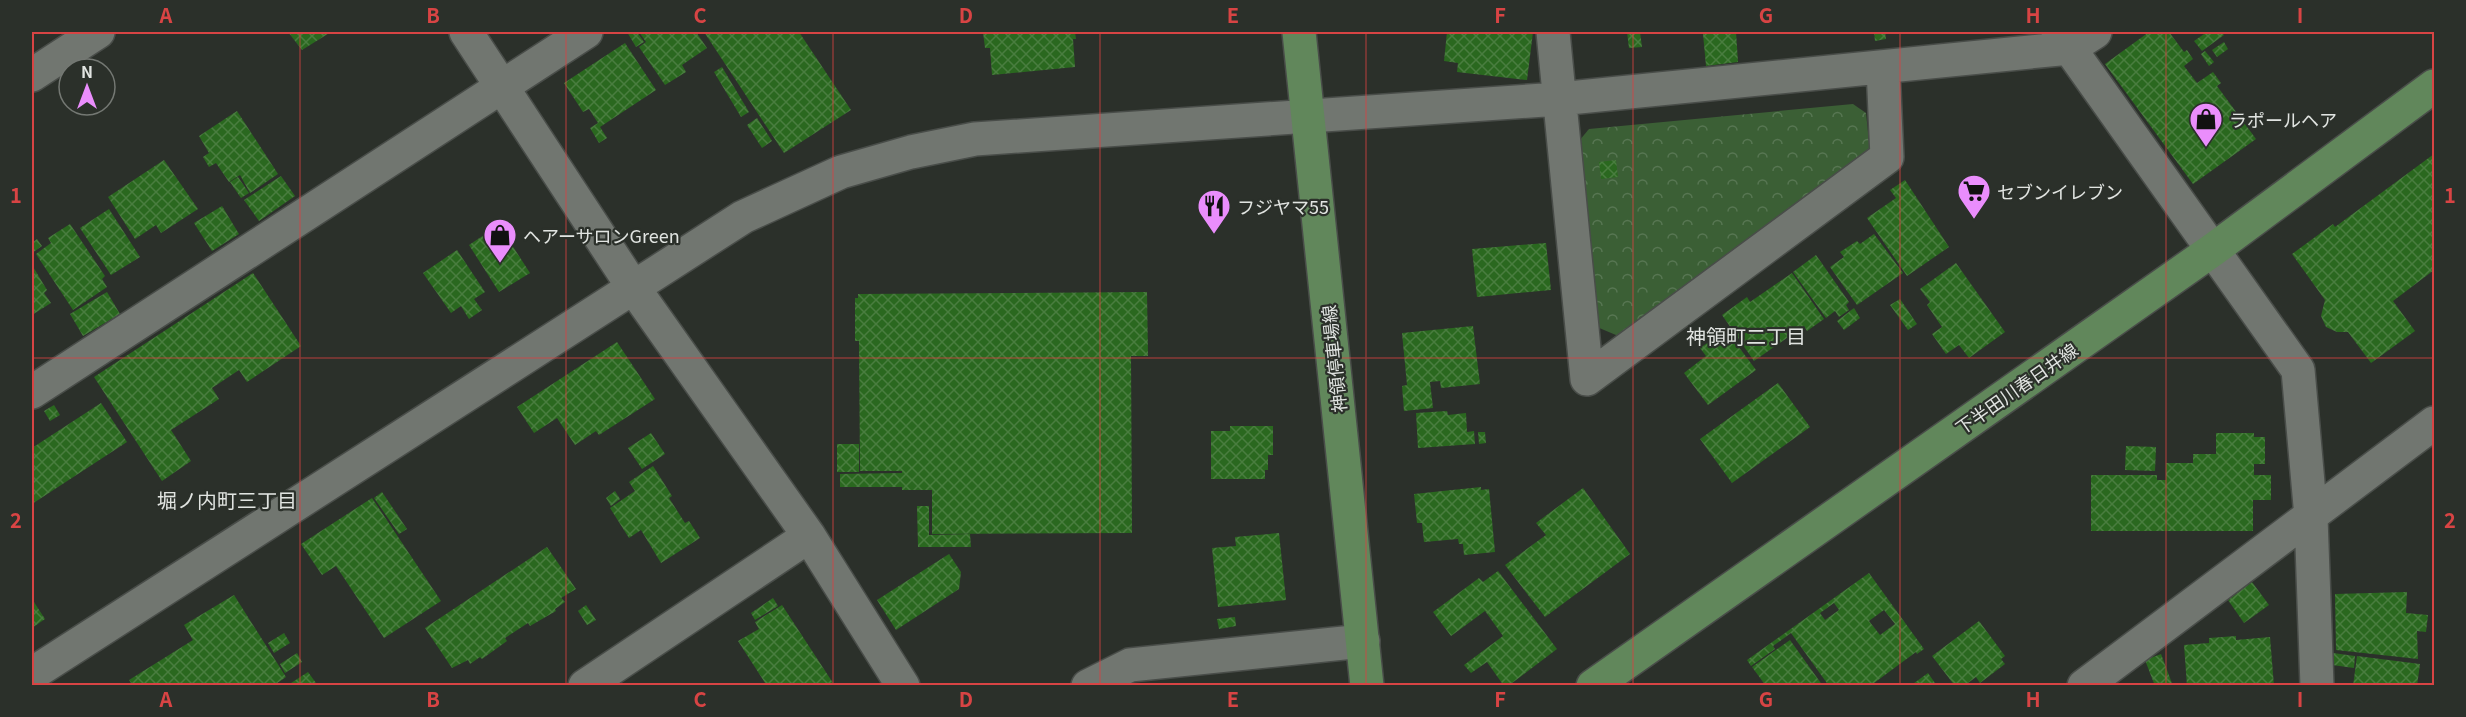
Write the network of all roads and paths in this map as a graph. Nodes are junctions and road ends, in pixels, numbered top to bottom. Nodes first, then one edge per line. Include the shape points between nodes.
1 (98, 32) edge
2 (466, 32) edge
3 (586, 32) edge
4 (1299, 32) edge
5 (1553, 32) edge
6 (2074, 37) edge
7 (1883, 68) junction
8 (32, 75) edge
9 (503, 86) junction
10 (2434, 86) edge
11 (1559, 99) junction
12 (1306, 115) junction
13 (2214, 249) junction
14 (633, 287) junction
15 (32, 392) edge
16 (2434, 423) edge
17 (2311, 517) junction
18 (809, 536) junction
19 (1363, 641) junction
20 (32, 674) edge
21 (1597, 684) edge
22 (585, 686) edge
23 (903, 686) edge
24 (1088, 686) edge
25 (1367, 686) edge
26 (2084, 686) edge
27 (2317, 686) edge

1 - 8 street
2 - 9 street
3 - 9 street
4 - 12 main road, 神領停車場線
5 - 11 street
6 - 7 street
6 - 13 street
7 - 11 street
7 - 11 street via 1887,156 1587,379
9 - 14 street
9 - 15 street
10 - 13 main road, 下半田川春日井線
11 - 12 street
12 - 14 street via 975,139 911,152 841,172 744,217
12 - 19 main road, 神領停車場線
13 - 17 street via 2298,370
13 - 21 main road, 下半田川春日井線
14 - 18 street
14 - 20 street
16 - 17 street
17 - 26 street
17 - 27 street
18 - 22 street
18 - 23 street
19 - 24 street via 1130,665
19 - 25 main road, 神領停車場線

